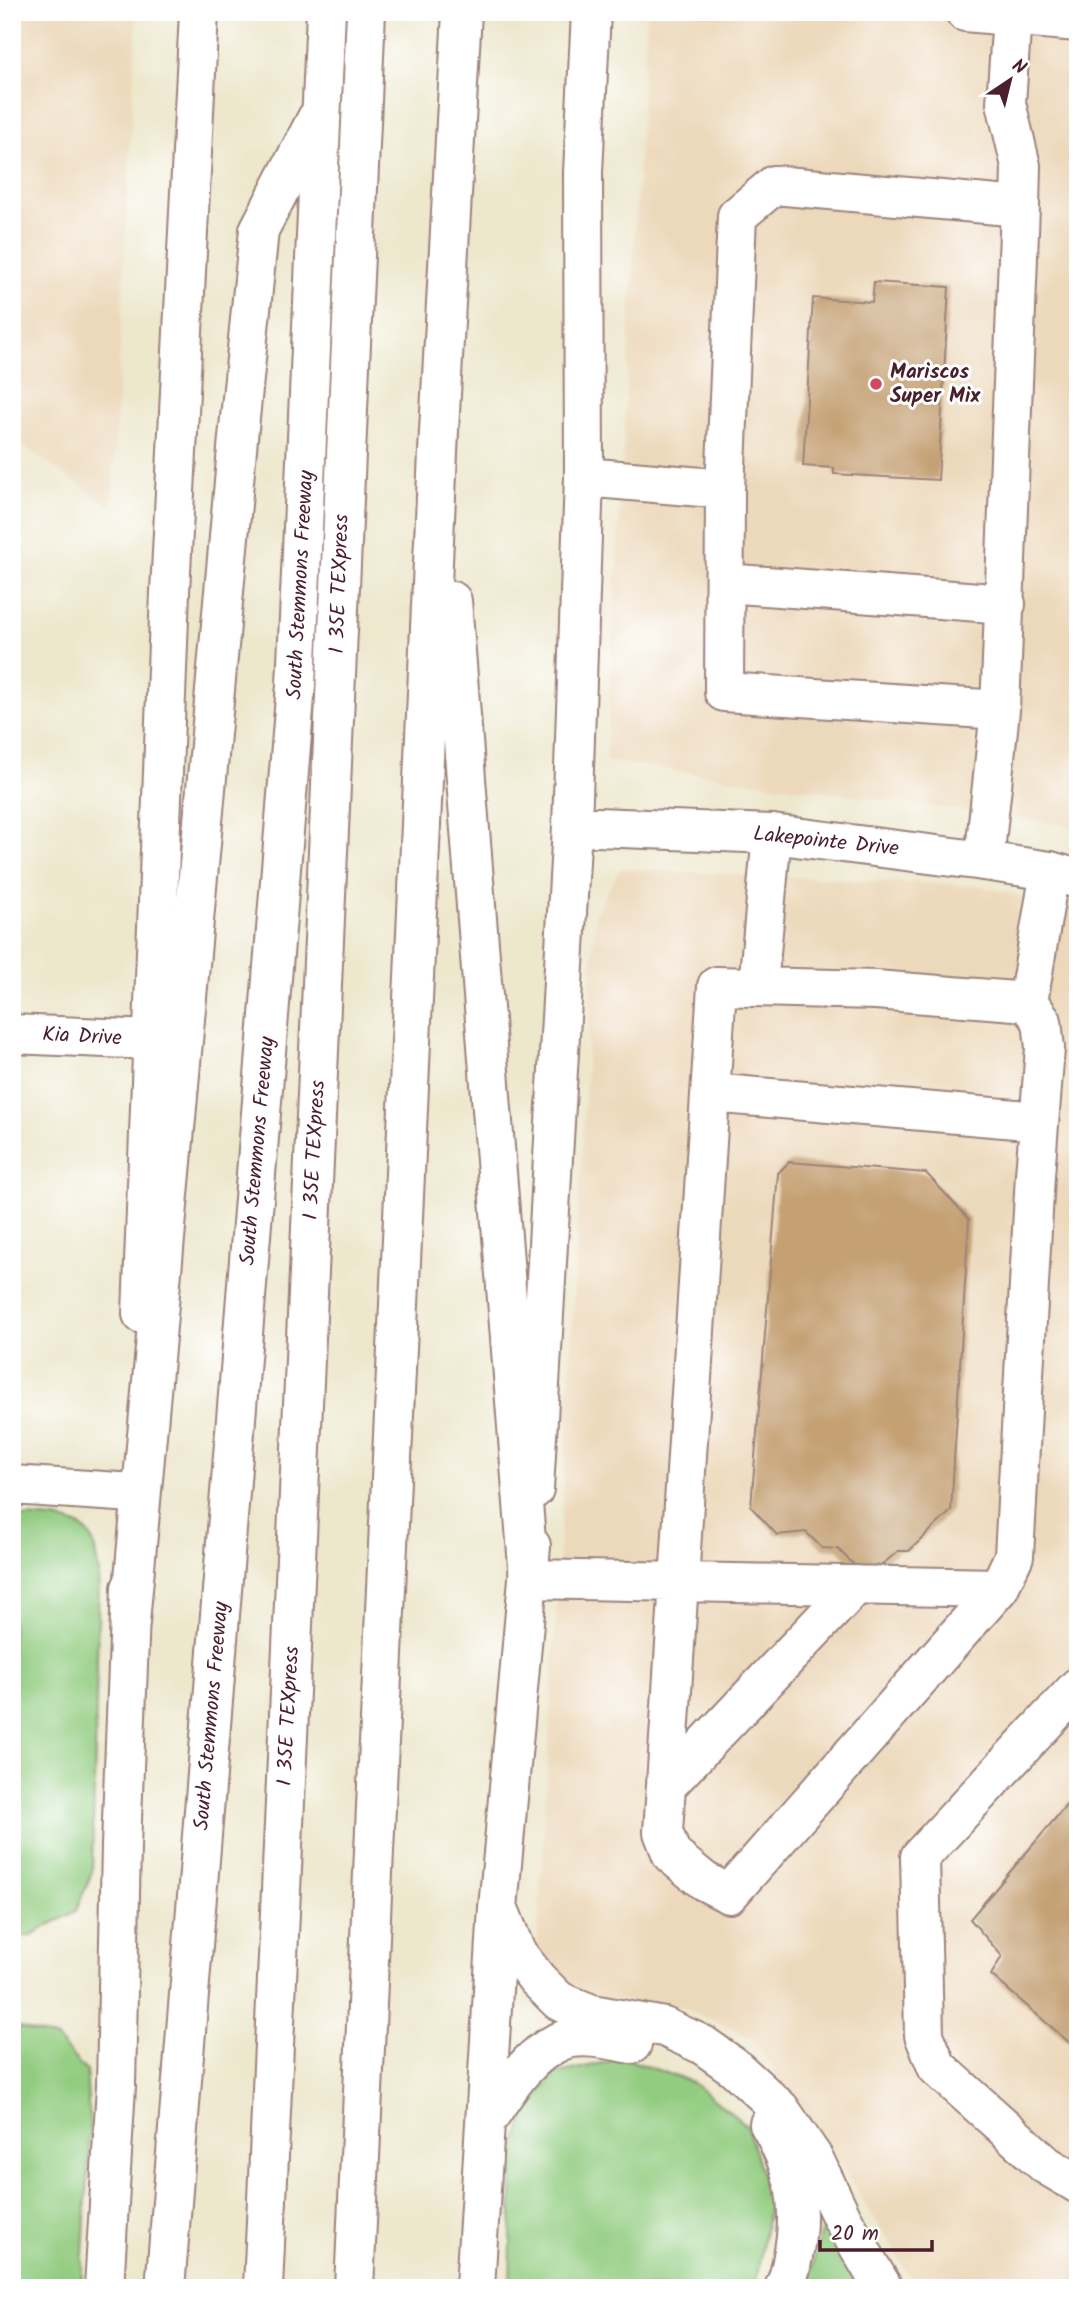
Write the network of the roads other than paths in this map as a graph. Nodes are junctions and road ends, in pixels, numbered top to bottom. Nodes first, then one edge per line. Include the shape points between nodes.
1 (199, 12) edge
2 (326, 12) edge
3 (366, 12) edge
4 (462, 12) edge
5 (592, 12) edge
6 (965, 12) edge
7 (1012, 16) junction
8 (1078, 22) edge
9 (323, 106) junction
10 (1020, 207) junction
11 (439, 431) junction
12 (584, 477) junction
13 (725, 489) junction
14 (725, 583) junction
15 (1006, 604) junction
16 (1000, 710) junction
17 (572, 826) junction
18 (772, 834) junction
19 (984, 861) junction
20 (1064, 875) edge
21 (758, 986) junction
22 (1028, 1002) junction
23 (12, 1034) edge
24 (152, 1040) junction
25 (711, 1093) junction
26 (1039, 1121) junction
27 (12, 1485) edge
28 (134, 1493) junction
29 (529, 1579) junction
30 (680, 1582) junction
31 (856, 1586) junction
32 (999, 1588) junction
33 (130, 1622) junction
34 (1073, 1703) edge
35 (667, 1785) junction
36 (498, 1908) junction
37 (486, 2121) junction
38 (1078, 2184) edge
39 (842, 2218) junction
40 (104, 2288) edge
41 (165, 2288) edge
42 (263, 2288) edge
43 (354, 2288) edge
44 (475, 2288) edge
45 (783, 2288) edge
46 (852, 2288) edge
47 (884, 2288) edge

1 - 24 main road
2 - 9 main road, South Stemmons Freeway
3 - 42 main road, I 35E TEXpress
4 - 11 main road
5 - 12 main road via 583,172
6 - 7 main road
7 - 8 main road
7 - 10 main road via 1006,103 1021,166
9 - 33 main road via 259,230
9 - 41 main road, South Stemmons Freeway via 296,685
10 - 13 main road via 774,185 737,216
10 - 15 main road
11 - 29 main road
11 - 43 main road
12 - 13 main road
12 - 17 main road
13 - 14 main road
14 - 15 main road
14 - 16 main road via 724,692
15 - 16 main road
16 - 19 main road
17 - 18 main road, Lakepointe Drive
17 - 29 main road
18 - 19 main road, Lakepointe Drive
18 - 21 main road
19 - 20 main road, Lakepointe Drive
20 - 22 main road
21 - 22 main road
21 - 25 main road via 718,986
22 - 26 main road via 1042,1021 1045,1048
23 - 24 main road, Kia Drive
24 - 28 main road
25 - 26 main road
25 - 30 main road
26 - 32 main road via 1014,1556
27 - 28 main road
28 - 33 main road
29 - 30 main road
29 - 36 main road
30 - 31 main road
30 - 35 main road
31 - 32 main road
31 - 35 main road
32 - 35 main road via 729,1894 672,1855 663,1832
33 - 40 main road via 116,2086
34 - 38 main road via 920,1857 924,2035 937,2067 1046,2165
36 - 37 main road
36 - 39 main road via 516,1952 559,2001 592,2014 664,2027 703,2045 734,2067 780,2109 814,2158
37 - 44 main road
37 - 45 main road via 512,2082 540,2053 563,2040 598,2038 635,2045 713,2074 744,2096 771,2125 797,2188 795,2249
39 - 46 main road
39 - 47 main road

